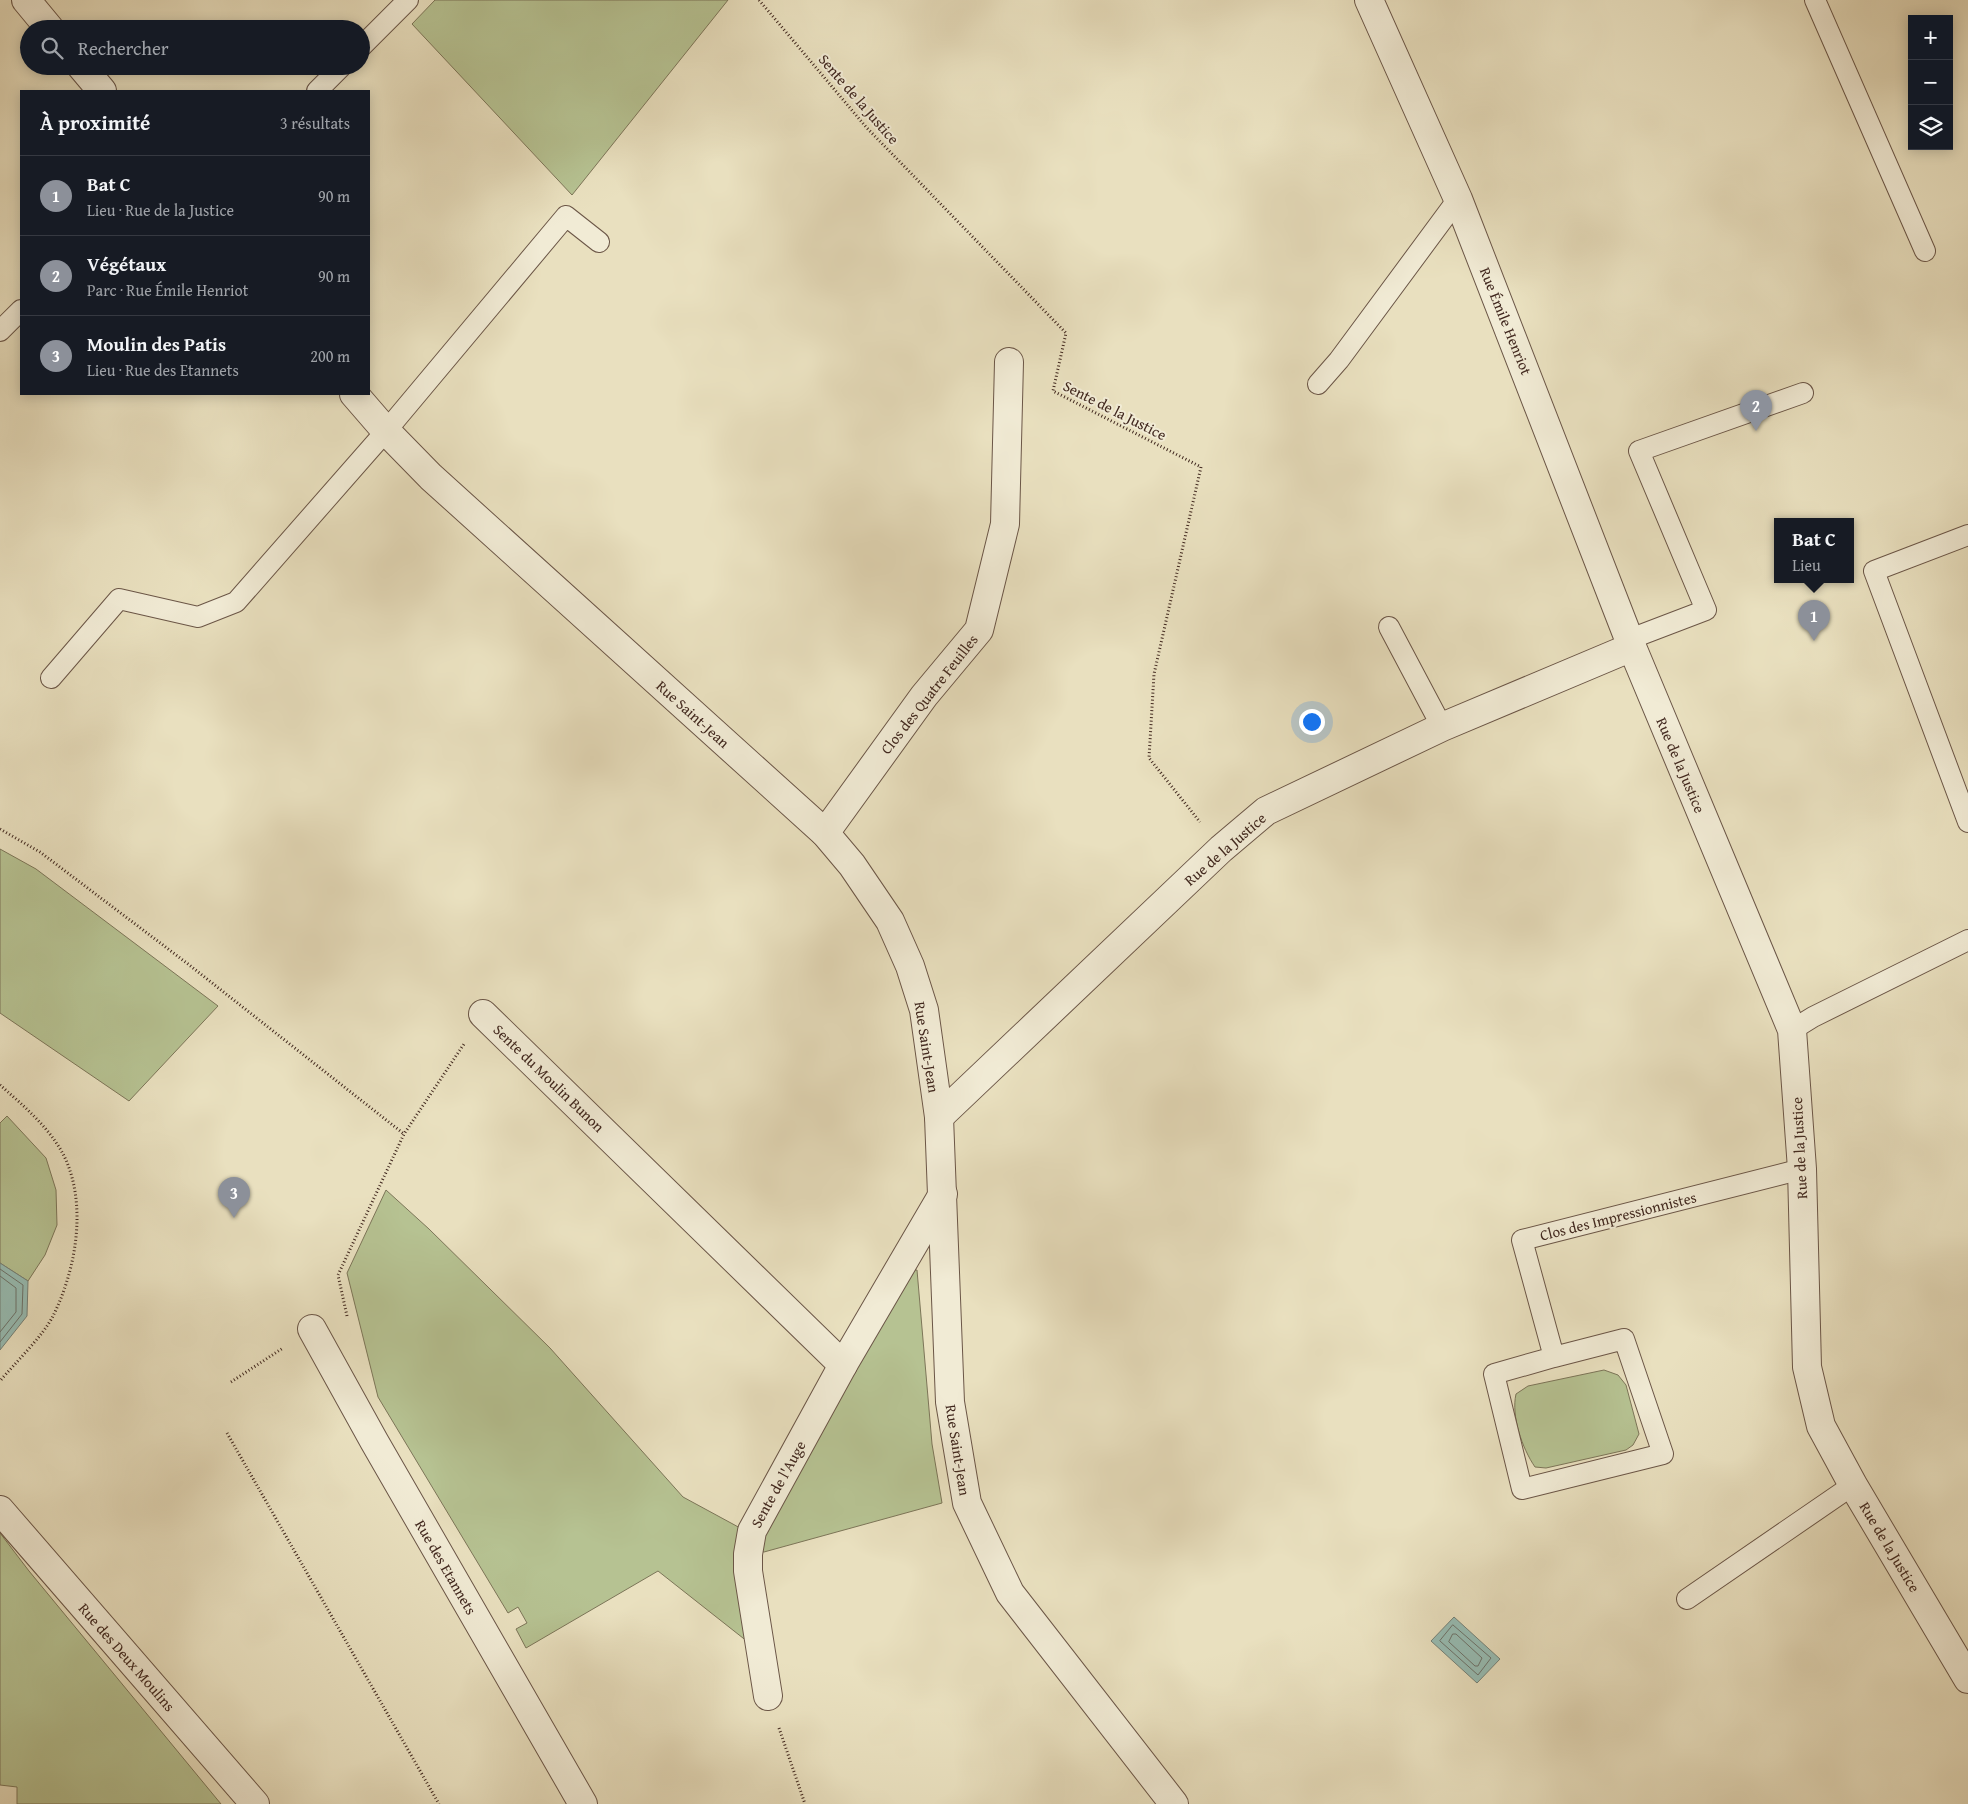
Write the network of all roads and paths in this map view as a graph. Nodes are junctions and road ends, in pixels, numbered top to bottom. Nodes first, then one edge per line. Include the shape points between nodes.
1 (26, 0) edge
2 (408, 0) edge
3 (759, 0) edge
4 (1369, 0) edge
5 (1815, 0) edge
6 (43, 20) edge
7 (370, 38) edge
8 (89, 75) edge
9 (333, 75) edge
10 (101, 90) edge
11 (318, 90) edge
12 (1458, 199) junction
13 (599, 242) dead end
14 (1925, 251) dead end
15 (20, 311) edge
16 (0, 331) edge
17 (1009, 362) dead end
18 (1318, 384) dead end
19 (1802, 393) dead end
20 (355, 395) edge
21 (386, 431) junction
22 (1968, 535) edge
23 (1389, 627) dead end
24 (1631, 643) junction
25 (51, 678) dead end
26 (1442, 727) junction
27 (1968, 822) edge
28 (0, 829) edge
29 (825, 833) junction
30 (1222, 849) junction
31 (1968, 940) edge
32 (483, 1014) joint
33 (1792, 1030) junction
34 (0, 1085) edge
35 (938, 1117) junction
36 (404, 1134) junction
37 (1802, 1169) junction
38 (943, 1194) junction
39 (348, 1324) dead end
40 (312, 1329) joint
41 (1554, 1357) junction
42 (844, 1365) junction
43 (0, 1381) edge
44 (231, 1382) dead end
45 (227, 1433) dead end
46 (1853, 1485) junction
47 (0, 1510) edge
48 (1687, 1598) dead end
49 (1968, 1679) edge
50 (768, 1696) joint
51 (254, 1804) edge
52 (438, 1804) edge
53 (583, 1804) edge
54 (805, 1804) edge
55 (1174, 1804) edge

1 - 6 street
2 - 7 lane
3 - 30 path, Sente de la Justice via 866,127 1066,333 1053,391 1201,467 1154,674 1149,758
4 - 12 street, Rue Émile Henriot
5 - 14 lane
8 - 10 street
9 - 11 lane
12 - 18 lane
12 - 24 street, Rue Émile Henriot
13 - 21 lane via 566,216
15 - 16 lane
17 - 29 street, Clos des Quatre Feuilles via 1005,524 979,630 924,696
19 - 24 lane via 1639,451 1706,610
20 - 21 street, Rue Saint-Jean
21 - 25 lane via 236,602 198,617 119,599
21 - 29 street, Rue Saint-Jean via 431,478
22 - 27 lane via 1874,571
23 - 26 lane
24 - 26 street, Rue de la Justice
24 - 33 street, Rue de la Justice
26 - 30 street, Rue de la Justice via 1266,811
28 - 36 path via 40,852
29 - 35 street, Rue Saint-Jean via 852,865 890,921 910,966 924,1010
30 - 35 street, Rue de la Justice
31 - 33 lane
32 - 36 path, Sente du Moulin Bunon
32 - 42 street, Sente du Moulin Bunon
33 - 37 street, Rue de la Justice
34 - 43 path via 30,1111 56,1143 68,1165 78,1206 66,1280 52,1318
35 - 38 street, Rue Saint-Jean
36 - 39 path, Sente du Moulin Bunon via 338,1275
37 - 41 lane, Clos des Impressionnistes via 1522,1240
37 - 46 street, Rue de la Justice via 1806,1367 1820,1426
38 - 42 street, Sente de l'Auge
38 - 55 street, Rue Saint-Jean via 950,1402 967,1504 1010,1592
40 - 44 path
40 - 53 street, Rue des Etannets
41 - 41 lane via 1624,1339 1663,1454 1522,1489 1494,1374
42 - 50 street, Sente de l'Auge via 752,1531 748,1571
45 - 52 path
46 - 48 lane
46 - 49 street, Rue de la Justice
47 - 51 street, Rue des Deux Moulins
50 - 54 path

